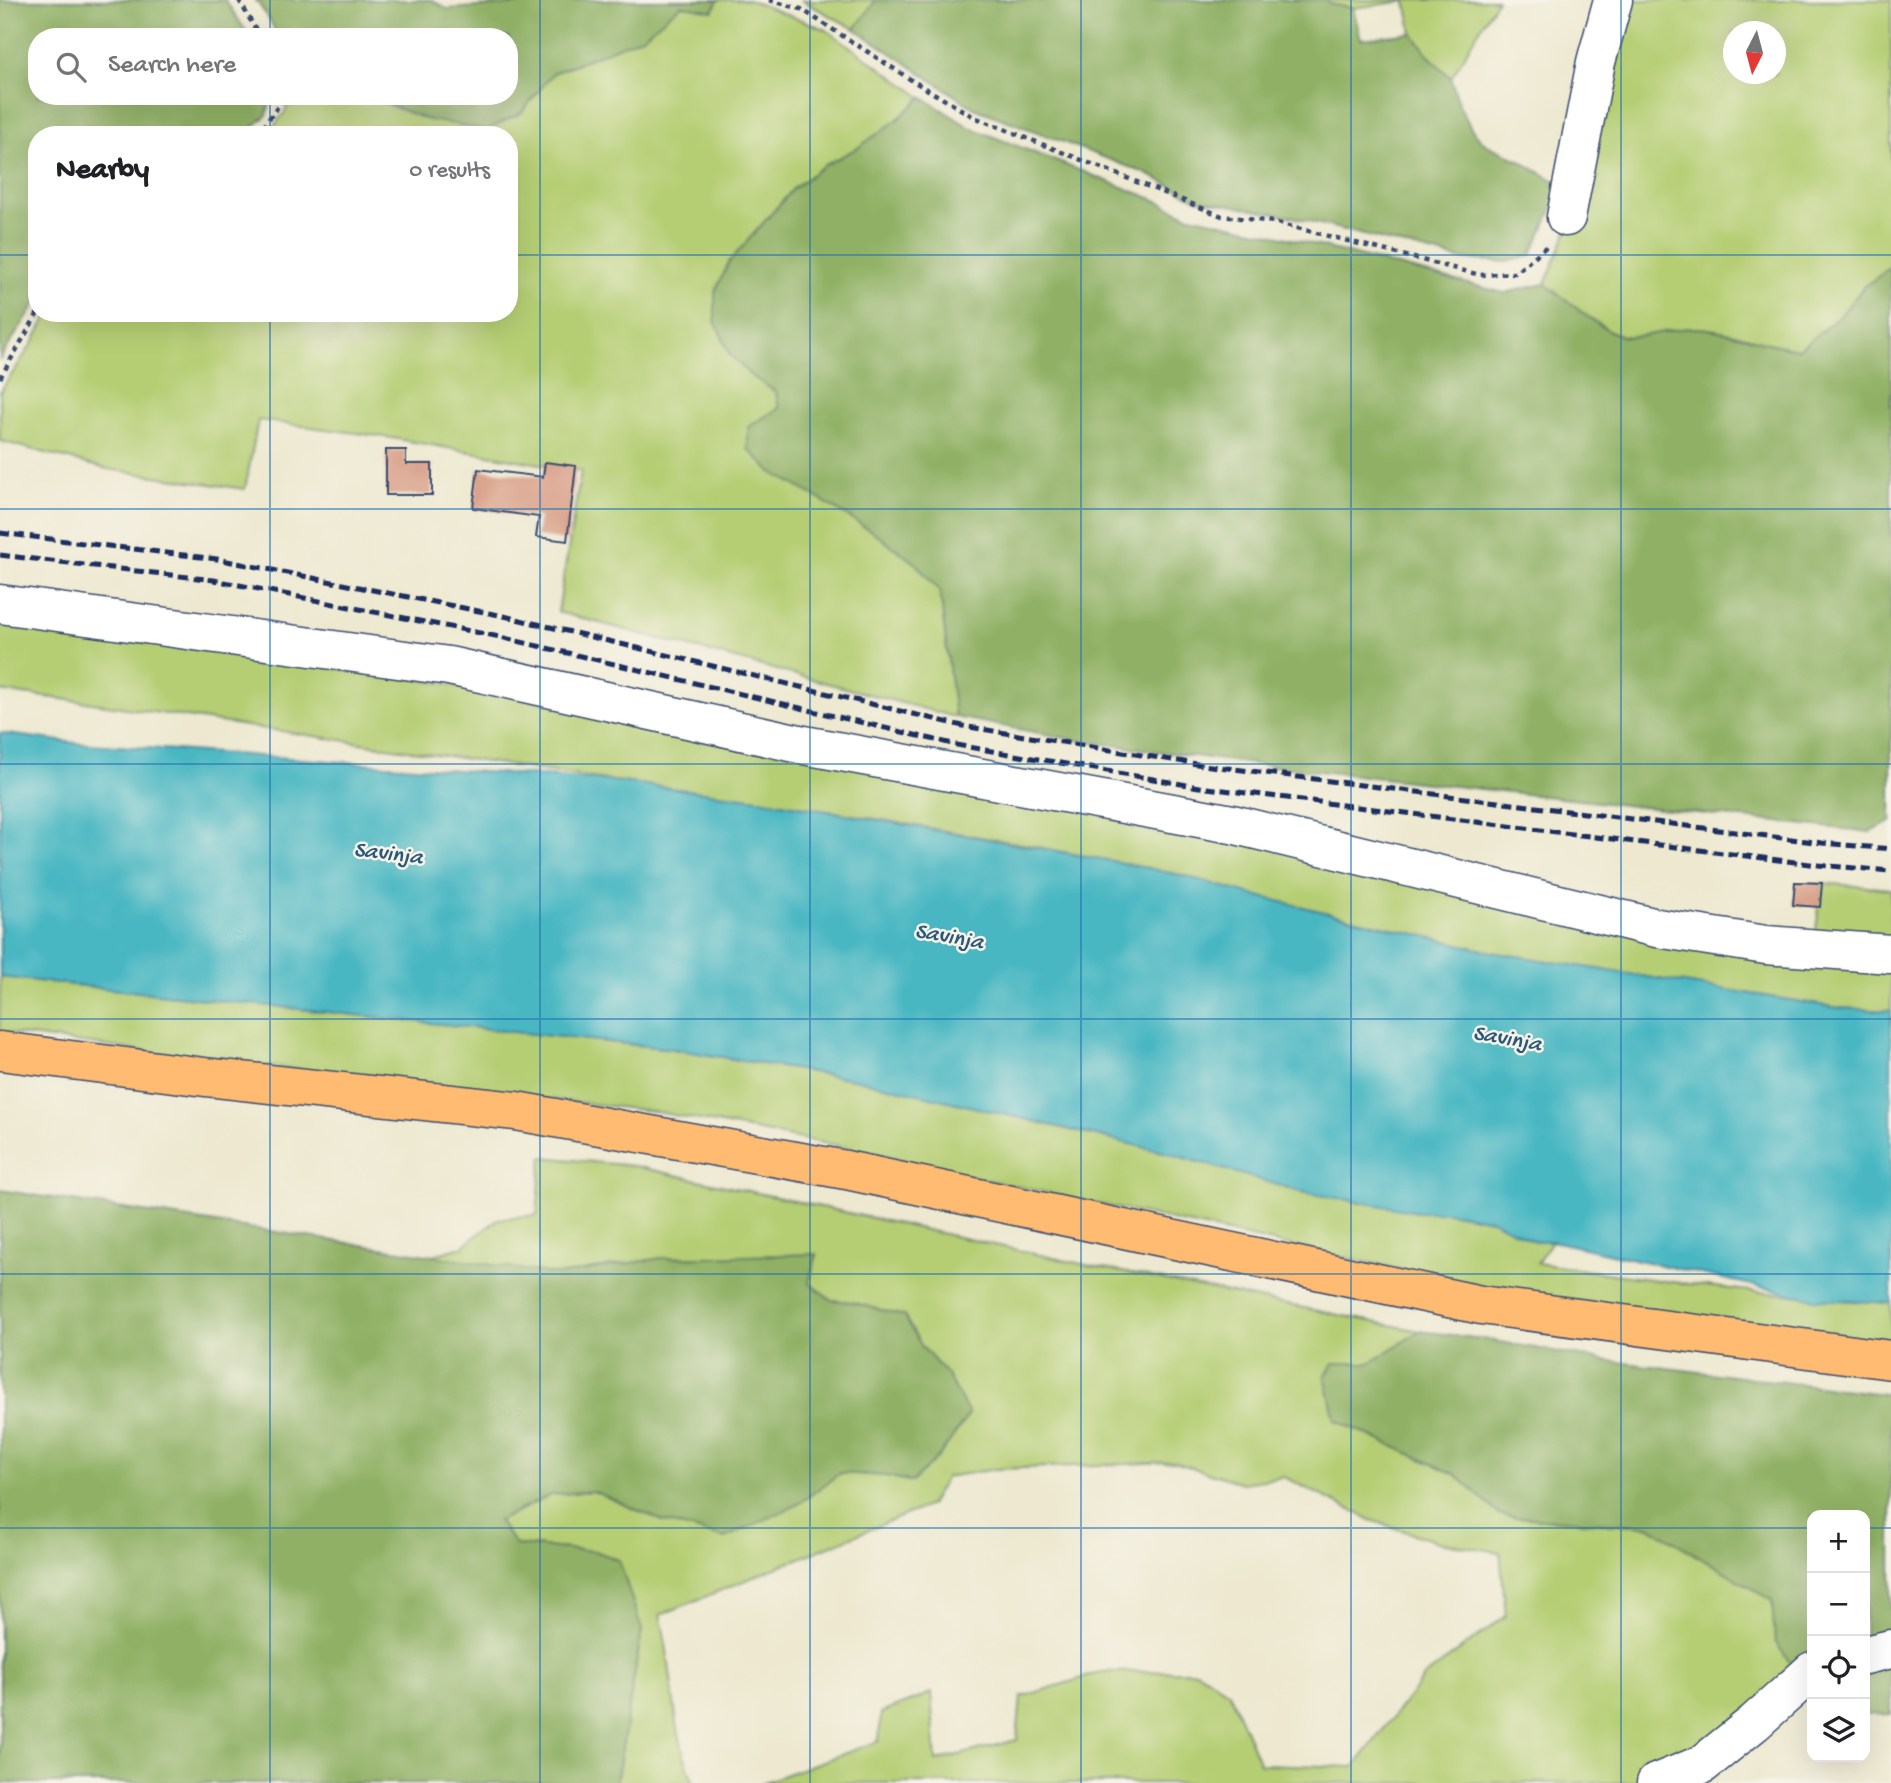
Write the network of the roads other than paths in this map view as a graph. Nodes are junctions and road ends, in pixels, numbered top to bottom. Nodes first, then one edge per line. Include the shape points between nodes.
1 (1613, 0) edge
2 (1566, 218) road end
3 (0, 604) edge
4 (1891, 954) edge
5 (0, 1051) edge
6 (1891, 1360) edge
7 (1891, 1649) edge
8 (1870, 1654) edge
9 (1807, 1675) edge
10 (1656, 1783) edge

1 - 2 street via 1596,62
3 - 4 street via 449,666 804,745 1232,824 1657,928 1766,945
5 - 6 main road via 516,1111 846,1170 1481,1305
7 - 8 street
9 - 10 street via 1703,1764

